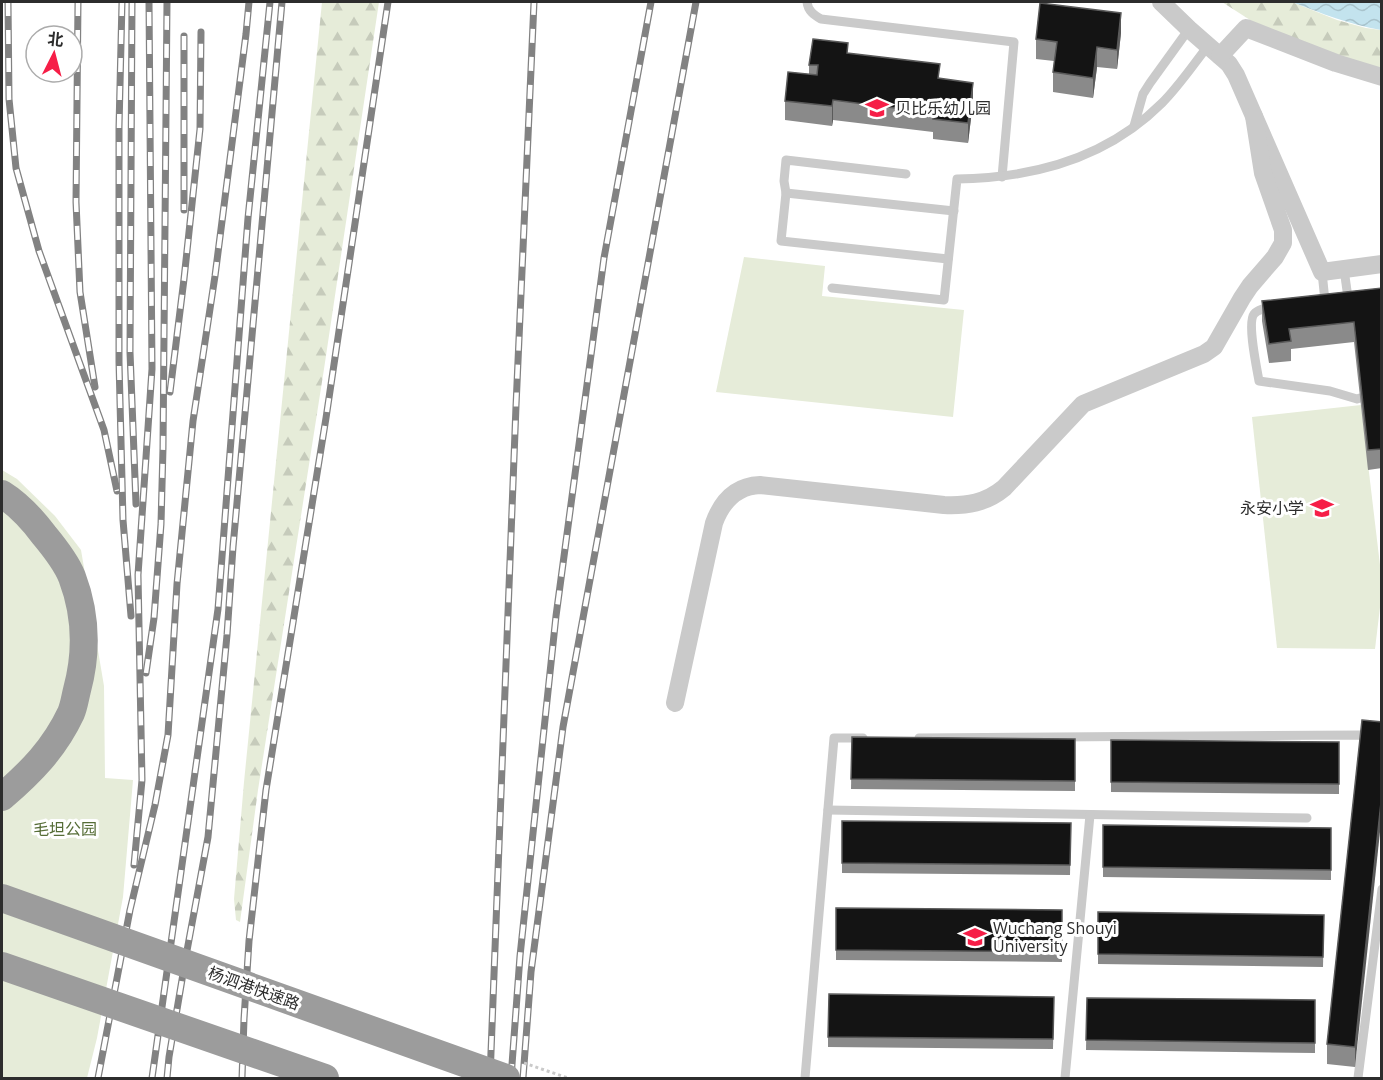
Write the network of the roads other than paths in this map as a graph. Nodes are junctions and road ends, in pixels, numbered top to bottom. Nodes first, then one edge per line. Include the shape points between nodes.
1 (807, 2) edge
2 (1161, 2) edge
3 (1189, 29) junction
4 (1214, 51) junction
5 (1382, 77) edge
6 (1254, 116) junction
7 (1134, 126) junction
8 (906, 174) dead end
9 (1002, 177) junction
10 (786, 193) junction
11 (954, 211) junction
12 (948, 259) junction
13 (1382, 264) edge
14 (1344, 269) junction
15 (1322, 272) junction
16 (832, 288) dead end
17 (1359, 297) edge
18 (1348, 298) junction
19 (1286, 306) edge
20 (1360, 398) edge
21 (2, 494) edge
22 (675, 703) dead end
23 (1382, 736) edge
24 (870, 738) edge
25 (906, 738) edge
26 (2, 797) edge
27 (828, 810) junction
28 (1090, 815) junction
29 (1307, 818) dead end
30 (1382, 889) edge
31 (2, 898) edge
32 (2, 966) edge
33 (325, 1078) edge
34 (506, 1078) edge
35 (805, 1078) edge
36 (1065, 1078) edge
37 (1358, 1078) edge

1 - 9 lane via 810,11 821,20 1014,42
2 - 3 street
3 - 4 street
3 - 7 lane via 1143,94
4 - 5 street via 1246,28
4 - 6 street via 1236,75
4 - 7 lane
6 - 15 street
6 - 22 street via 1263,174 1283,230 1283,243 1242,298 1214,347 1083,404 1004,488 985,501 960,506 760,485 733,494 714,523
7 - 9 lane via 1085,155
8 - 10 lane via 786,160
9 - 11 lane via 957,179
10 - 11 lane
10 - 12 lane via 781,241
11 - 12 lane
12 - 16 lane via 944,300
13 - 14 street
14 - 15 street
14 - 18 lane
15 - 18 lane via 1320,301
17 - 18 lane
19 - 20 lane via 1265,308 1252,317 1259,381
21 - 26 highway via 34,521 72,576 82,612 84,642 82,675 72,711 50,749
23 - 25 lane
24 - 27 lane via 834,738
27 - 28 lane
27 - 35 lane
28 - 29 lane
28 - 36 lane
30 - 37 lane
31 - 34 highway, 杨泗港快速路, bridge
32 - 33 highway, bridge

